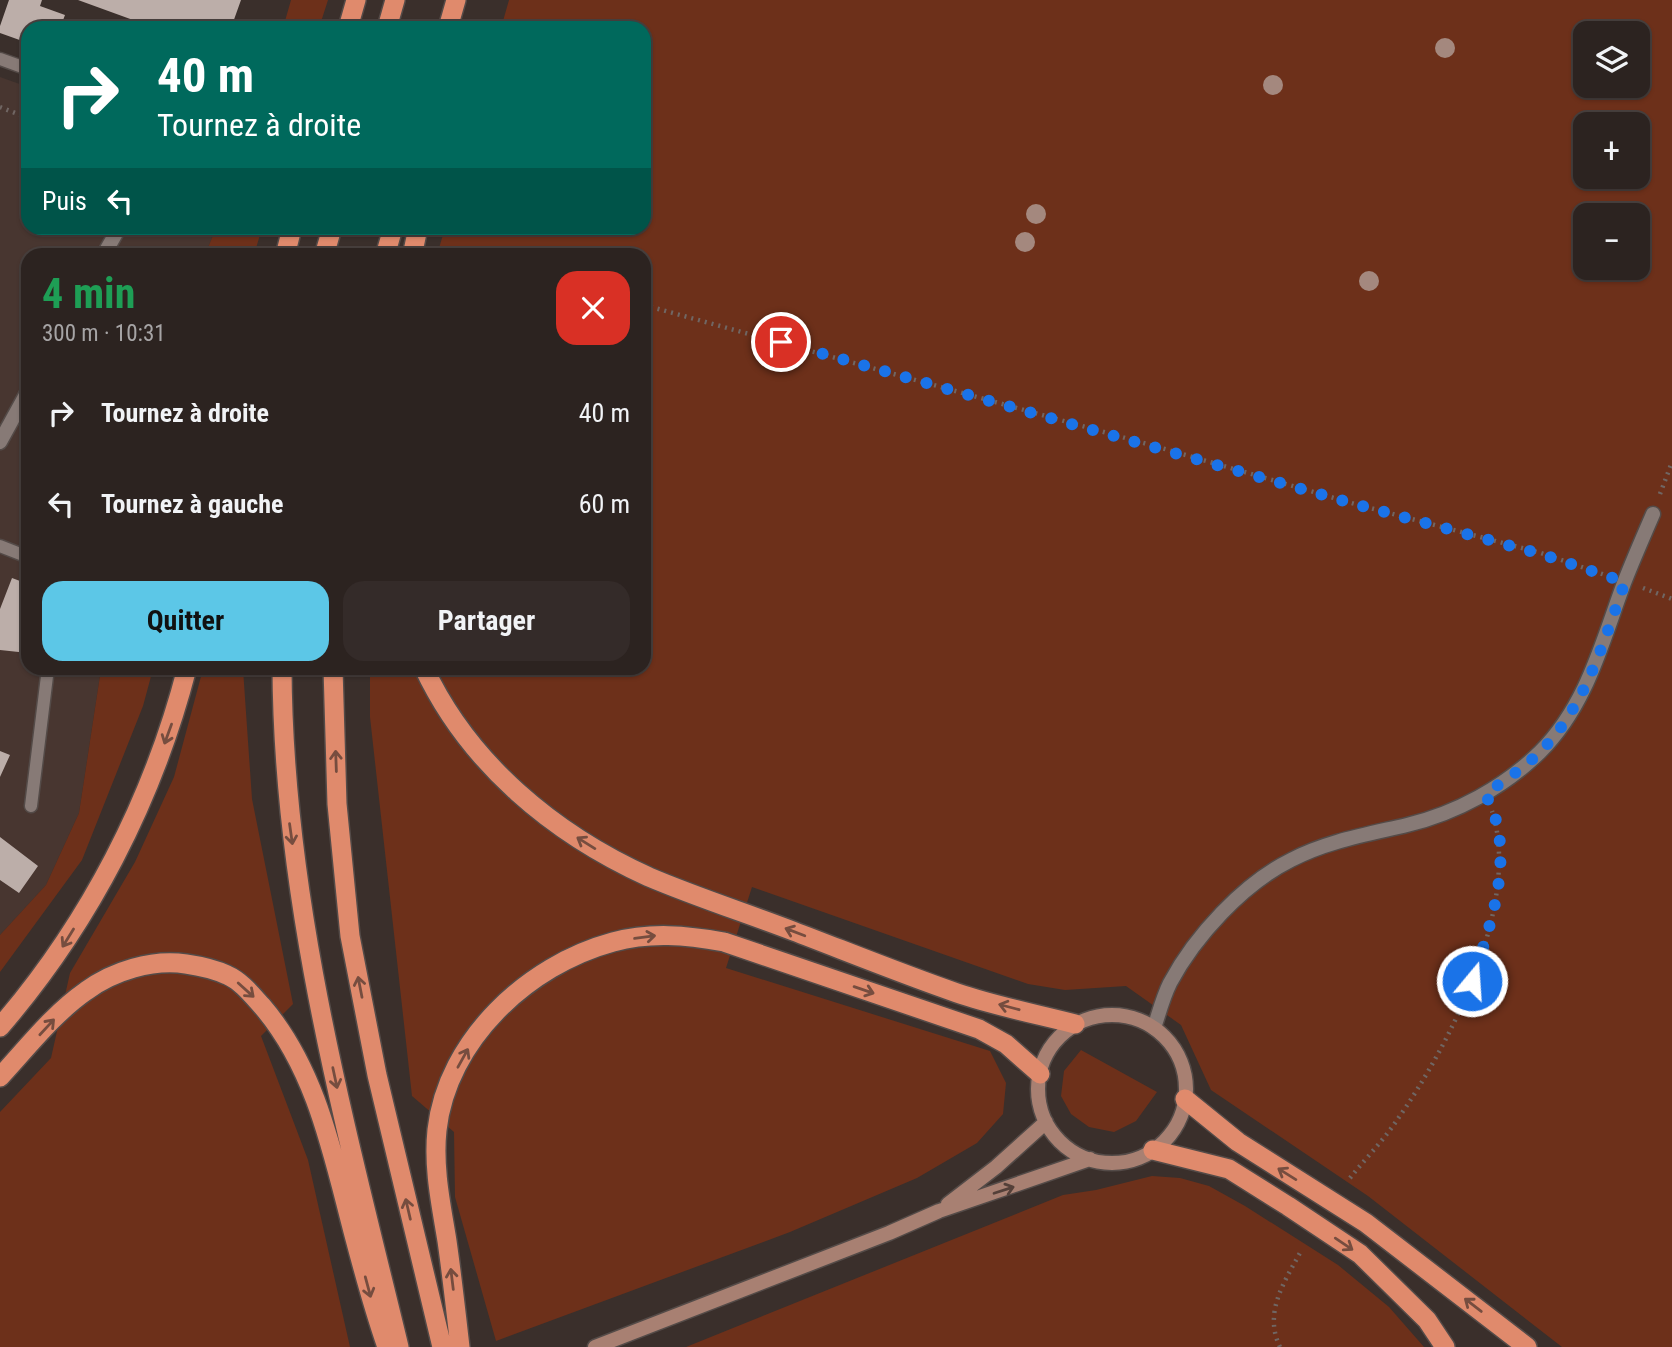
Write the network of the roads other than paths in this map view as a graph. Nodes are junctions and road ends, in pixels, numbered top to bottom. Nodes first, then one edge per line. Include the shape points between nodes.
1 (356, 0) edge
2 (395, 0) edge
3 (456, 0) edge
4 (350, 21) edge
5 (389, 21) edge
6 (450, 21) edge
7 (0, 59) edge
8 (21, 66) edge
9 (21, 404) edge
10 (0, 442) edge
11 (1653, 514) road end
12 (0, 545) edge
13 (21, 553) edge
14 (47, 675) edge
15 (185, 675) edge
16 (282, 675) edge
17 (333, 675) edge
18 (428, 675) edge
19 (31, 806) dead end
20 (1075, 1024) junction
21 (0, 1027) edge
22 (1154, 1028) junction
23 (1040, 1074) junction
24 (0, 1077) edge
25 (1185, 1099) junction
26 (1046, 1122) junction
27 (1153, 1150) junction
28 (1090, 1159) junction
29 (939, 1211) junction
30 (387, 1347) edge
31 (399, 1347) edge
32 (442, 1347) edge
33 (460, 1347) edge
34 (595, 1347) edge
35 (1445, 1347) edge
36 (1527, 1347) edge

1 - 4 highway
2 - 5 highway
3 - 6 highway
7 - 8 lane
9 - 10 street
11 - 22 street via 1588,684 1541,751 1485,794 1434,817 1291,859 1258,881 1202,934 1170,984
12 - 13 lane
14 - 19 lane
15 -> 21 highway via 159,758 120,849 56,956
16 -> 31 highway via 288,811 307,944
32 -> 17 highway via 377,1075 350,936 337,804
20 -> 18 highway via 959,994 650,877 598,850 555,824 488,762 458,726
20 - 22 main road via 1115,1014
20 - 23 main road via 1046,1054
22 - 25 main road via 1180,1059
23 - 26 main road via 1039,1098
33 -> 23 highway via 435,1161 446,1092 461,1057 482,1027 510,998 573,957 613,942 653,935 723,942 979,1029 1006,1044
24 -> 30 highway via 62,1010 113,976 144,965 176,962 229,975 273,1019 311,1089
25 - 27 main road via 1180,1119
36 -> 25 highway via 1366,1223 1238,1142
26 - 28 main road via 1059,1140
26 - 29 main road
27 - 28 main road via 1117,1163
27 -> 35 highway via 1229,1169 1360,1254 1427,1320
29 -> 28 main road
29 - 34 main road

